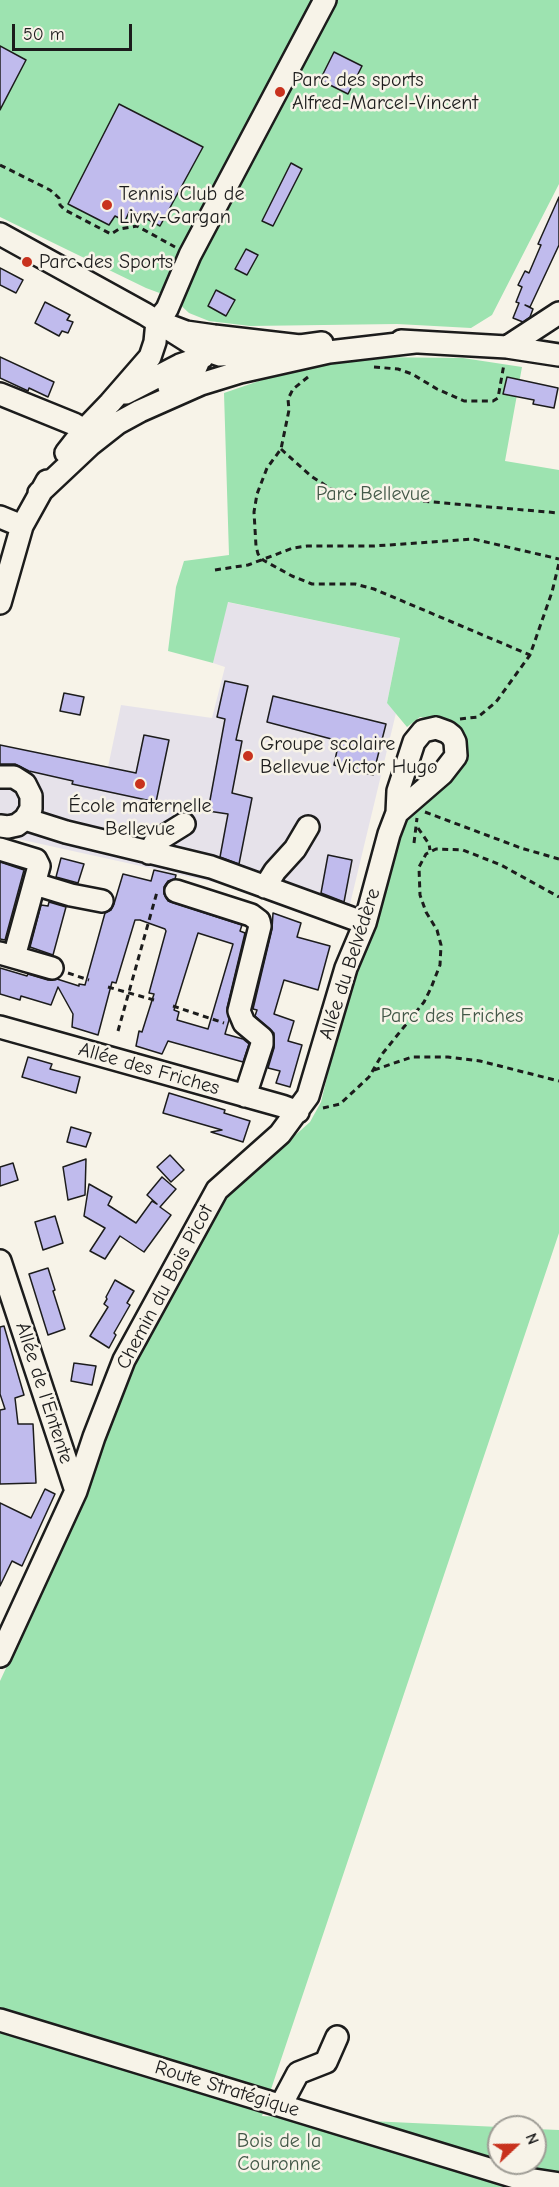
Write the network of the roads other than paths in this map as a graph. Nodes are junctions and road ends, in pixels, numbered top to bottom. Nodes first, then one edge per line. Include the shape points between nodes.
1 (325, 0) edge
2 (0, 234) edge
3 (559, 313) edge
4 (157, 321) junction
5 (415, 342) junction
6 (300, 346) junction
7 (507, 348) junction
8 (209, 349) junction
9 (559, 355) edge
10 (284, 362) junction
11 (0, 394) edge
12 (110, 403) junction
13 (87, 437) junction
14 (0, 518) edge
15 (22, 526) junction
16 (0, 603) edge
17 (0, 777) edge
18 (405, 807) road end
19 (25, 819) junction
20 (184, 824) dead end
21 (0, 826) edge
22 (308, 827) dead end
23 (0, 849) edge
24 (149, 853) junction
25 (35, 884) junction
26 (265, 887) junction
27 (166, 891) road end
28 (102, 901) dead end
29 (365, 922) junction
30 (7, 955) edge
31 (52, 968) dead end
32 (0, 1027) edge
33 (245, 1096) junction
34 (298, 1112) junction
35 (0, 1260) edge
36 (76, 1491) junction
37 (0, 1656) edge
38 (0, 2020) edge
39 (337, 2037) dead end
40 (281, 2105) junction
41 (559, 2184) edge

1 - 4 street via 190,255 173,298
2 - 4 street
3 - 7 street
4 - 8 street
4 - 12 street via 150,357
5 - 6 street via 333,341
5 - 7 street
5 - 10 street via 328,352
6 - 8 street
6 - 8 street
7 - 9 street
8 - 10 street
8 - 12 street
8 - 13 street via 181,382 137,401
10 - 13 street via 232,374 165,399
11 - 13 street via 74,424
12 - 13 street
13 - 15 street via 39,493
14 - 15 street
15 - 16 street
17 - 19 street via 14,777 24,784 31,796
18 - 29 street, Allée du Belvédère via 389,834
19 - 21 street via 17,825
19 - 24 street
20 - 24 street via 155,842
22 - 26 street
23 - 25 street via 36,860 39,867
24 - 26 street via 212,867
25 - 28 street
25 - 30 street
26 - 29 street
27 - 33 street via 251,915 259,921 260,931 239,1011 244,1023 262,1038 262,1044
29 - 34 street, Allée du Belvédère via 346,968 308,1096
30 - 31 street
32 - 33 street, Allée des Friches
33 - 34 street, Allée des Friches
34 - 36 street, Chemin du Bois Picot via 280,1134 217,1190 124,1360
35 - 36 street, Allée de l'Entente
36 - 37 street, Chemin du Bois Picot
38 - 40 street, Route Stratégique
39 - 40 street via 326,2062 298,2073
40 - 41 street, Route Stratégique via 515,2177

